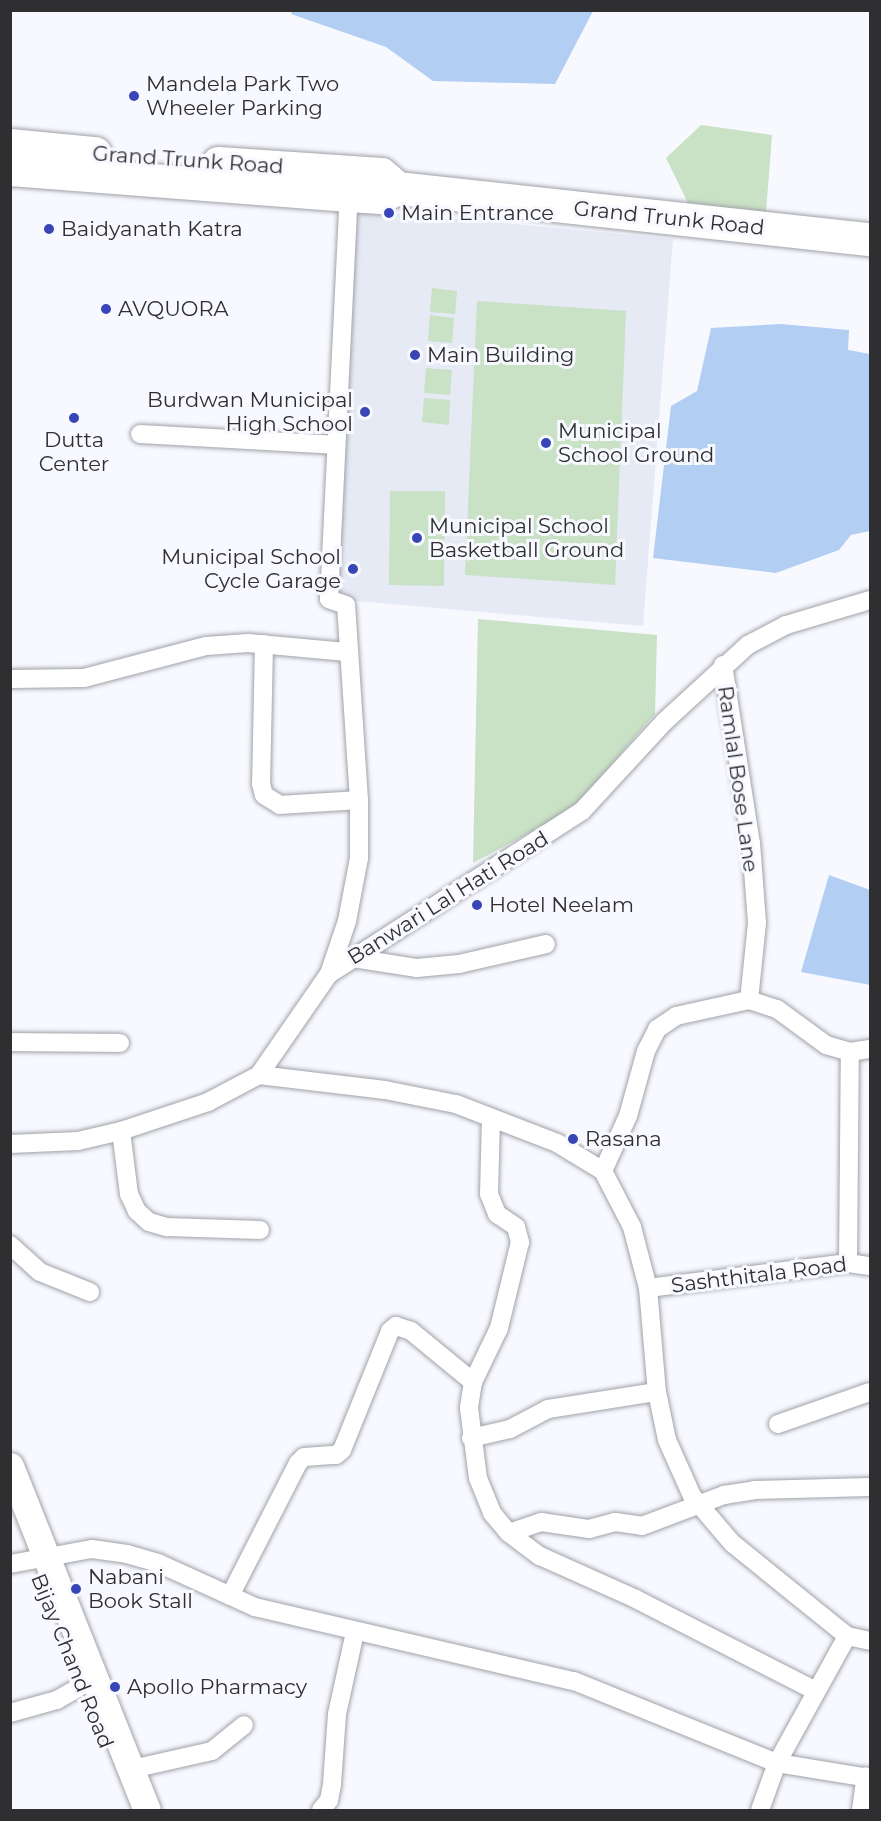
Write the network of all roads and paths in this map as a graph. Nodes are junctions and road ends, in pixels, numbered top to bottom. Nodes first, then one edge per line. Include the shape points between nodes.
1 (10, 145) edge
2 (10, 168) edge
3 (397, 188) junction
4 (349, 195) junction
5 (870, 239) edge
6 (140, 434) dead end
7 (334, 445) junction
8 (870, 600) edge
9 (264, 644) junction
10 (347, 652) junction
11 (723, 665) junction
12 (10, 679) edge
13 (692, 695) junction
14 (726, 701) junction
15 (359, 800) junction
16 (546, 944) dead end
17 (353, 958) junction
18 (329, 974) junction
19 (749, 1000) junction
20 (10, 1042) edge
21 (120, 1043) dead end
22 (870, 1049) edge
23 (850, 1052) junction
24 (259, 1075) junction
25 (491, 1118) junction
26 (121, 1131) junction
27 (10, 1144) edge
28 (603, 1171) junction
29 (260, 1230) dead end
30 (10, 1245) edge
31 (848, 1263) junction
32 (870, 1266) edge
33 (648, 1288) junction
34 (90, 1292) dead end
35 (473, 1382) junction
36 (657, 1392) junction
37 (870, 1392) edge
38 (778, 1424) dead end
39 (471, 1438) junction
40 (10, 1466) edge
41 (870, 1487) edge
42 (698, 1504) junction
43 (10, 1512) edge
44 (509, 1533) junction
45 (28, 1560) edge
46 (230, 1596) junction
47 (354, 1632) junction
48 (847, 1636) junction
49 (870, 1641) edge
50 (85, 1684) junction
51 (816, 1691) junction
52 (10, 1713) edge
53 (244, 1725) dead end
54 (777, 1763) junction
55 (132, 1769) junction
56 (868, 1777) edge
57 (132, 1810) edge
58 (147, 1810) edge
59 (321, 1810) edge
60 (760, 1810) edge
61 (861, 1810) edge

1 - 3 highway, Grand Trunk Road via 381,174
2 - 4 highway, Grand Trunk Road
3 - 4 highway, Grand Trunk Road via 380,197
3 - 5 highway, Grand Trunk Road
4 - 7 street
6 - 7 street
7 - 10 street via 329,599 346,605
8 - 11 street, Banwari Lal Hati Road via 786,625 748,645
9 - 10 street
9 - 12 street via 206,646 84,678
9 - 15 street via 264,795 280,804
10 - 15 street
11 - 13 street, Banwari Lal Hati Road
11 - 14 street, Ramlal Bose Lane
13 - 14 street via 708,693
13 - 17 street, Banwari Lal Hati Road via 582,811
14 - 19 street, Ramlal Bose Lane via 751,843 757,923
15 - 18 street via 359,858 347,921
16 - 17 street via 459,964 417,968
17 - 18 street, Banwari Lal Hati Road
18 - 24 street, Banwari Lal Hati Road
19 - 23 street via 777,1009 826,1045
19 - 28 street via 676,1016 657,1029 646,1051 628,1116
20 - 21 street
22 - 23 street
23 - 31 street
24 - 25 street via 385,1090 456,1104
24 - 26 street, Banwari Lal Hati Road via 208,1102
25 - 28 street via 557,1143
25 - 35 street via 489,1194 497,1214 516,1227 520,1242 499,1328
26 - 27 street, Banwari Lal Hati Road via 78,1141
26 - 29 street via 129,1194 137,1211 149,1222 168,1227
28 - 33 street via 632,1227
30 - 34 street via 40,1272
31 - 32 street, Sashthitala Road
31 - 33 street, Sashthitala Road
33 - 36 street
35 - 39 street
35 - 46 street via 411,1331 396,1326 390,1331 342,1450 336,1455 304,1457 298,1463
36 - 39 street via 548,1409 510,1429
36 - 42 street via 667,1440
37 - 38 street
39 - 44 street via 478,1478 492,1513
40 - 45 main road, Bijay Chand Road
41 - 42 street via 754,1490
42 - 44 street via 642,1526 615,1522 589,1529 541,1522
42 - 48 street via 732,1543
43 - 45 main road, Bijay Chand Road
44 - 51 street via 540,1556 636,1599
45 - 46 street via 92,1549 127,1554 158,1563
45 - 50 main road, Bijay Chand Road
45 - 55 main road, Bijay Chand Road
46 - 47 street via 255,1607
47 - 54 street via 574,1681
47 - 59 street via 337,1714 332,1784 329,1800
48 - 49 street
48 - 51 street
50 - 52 street via 57,1700
50 - 57 main road, Bijay Chand Road
51 - 54 street
53 - 55 street via 212,1751
54 - 56 street
54 - 60 street
55 - 58 main road, Bijay Chand Road
56 - 61 street

